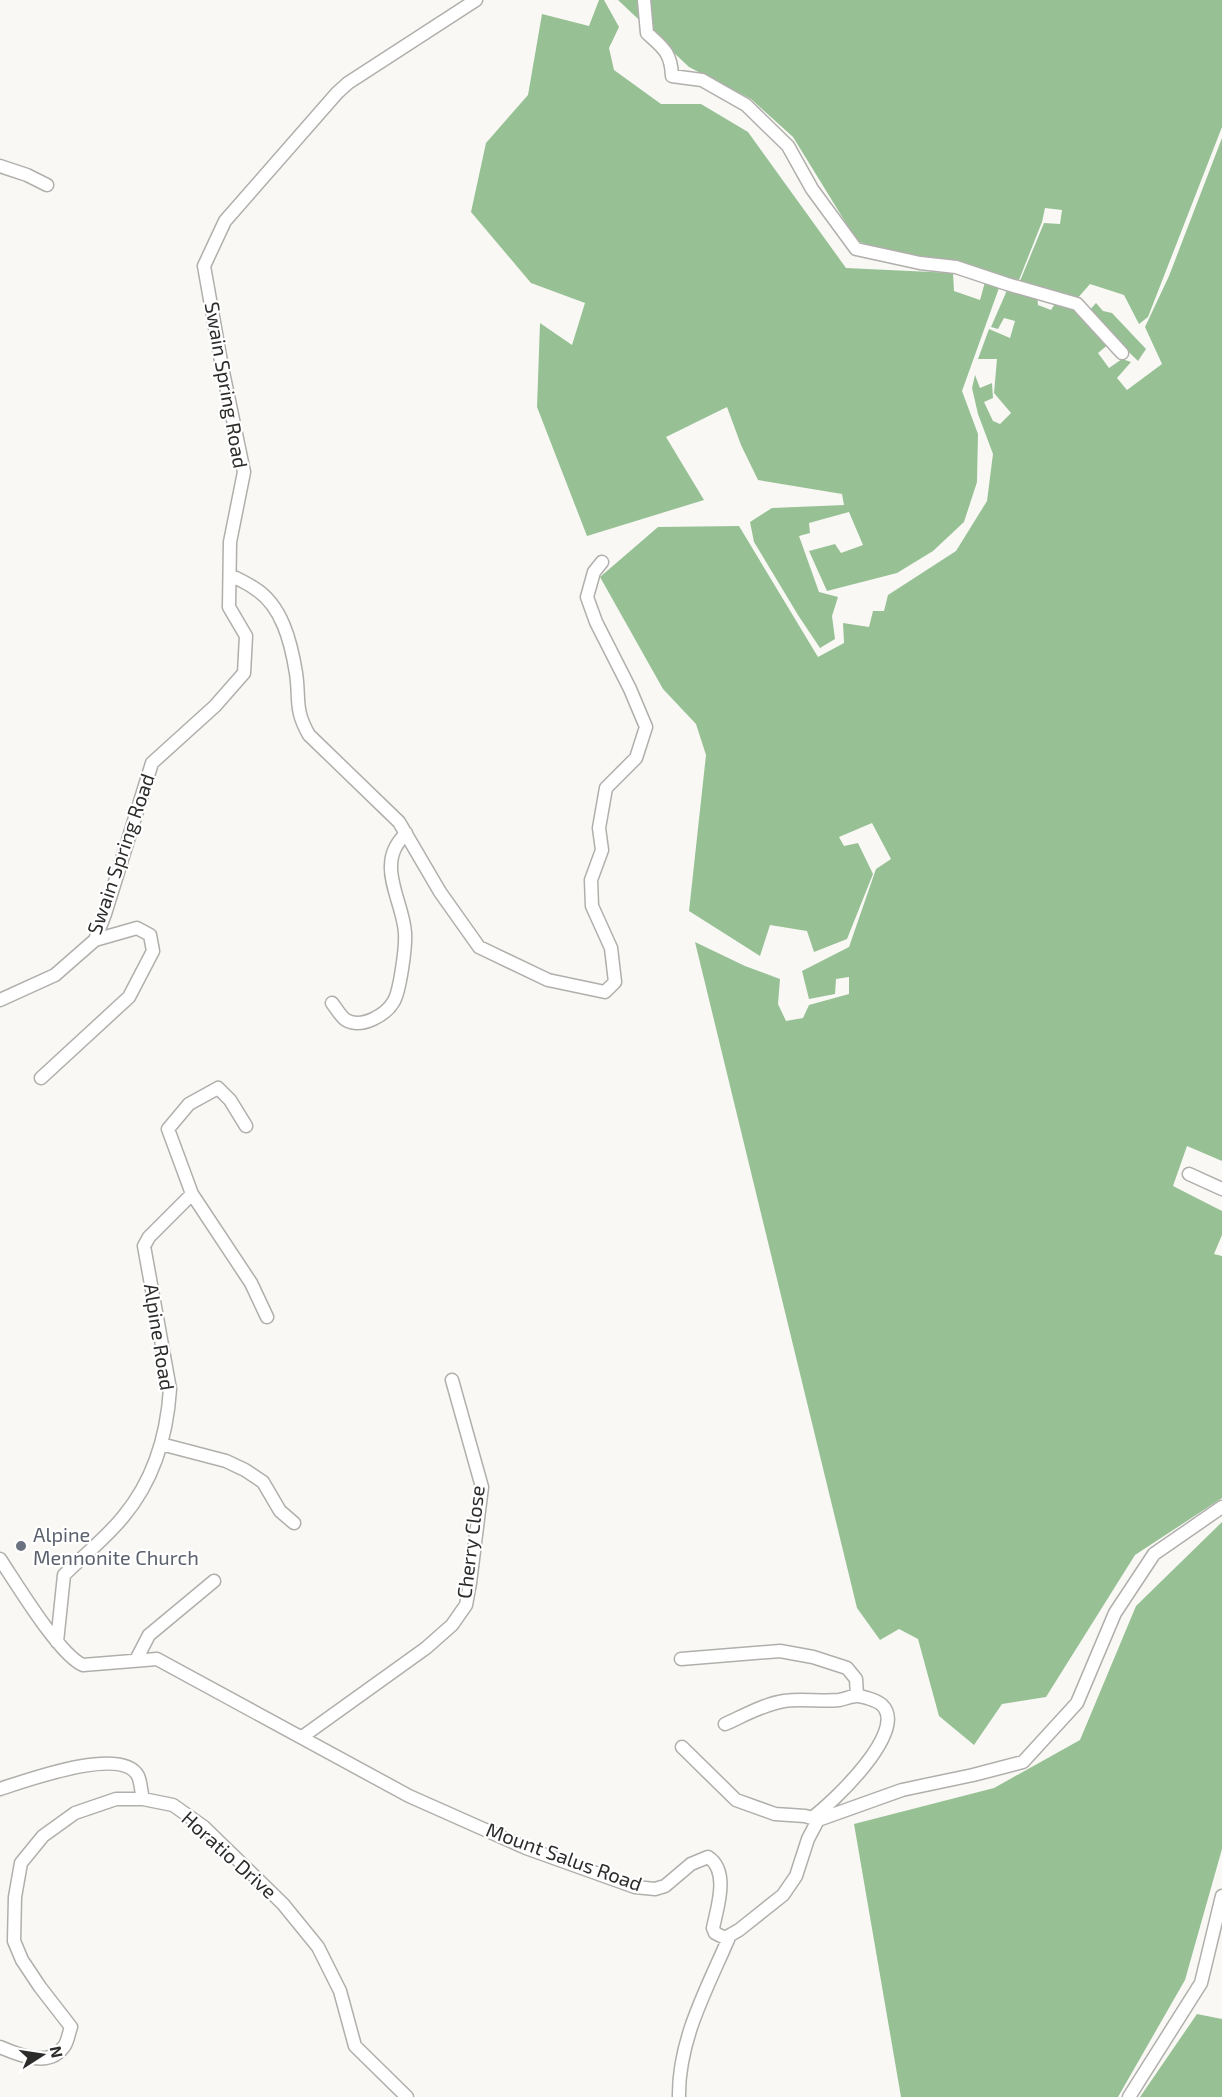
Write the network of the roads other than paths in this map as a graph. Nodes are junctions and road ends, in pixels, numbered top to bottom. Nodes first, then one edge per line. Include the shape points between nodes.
1 (476, 0) edge
2 (644, 0) edge
3 (0, 166) edge
4 (47, 185) dead end
5 (1122, 353) dead end
6 (602, 562) dead end
7 (230, 575) junction
8 (405, 833) junction
9 (95, 940) junction
10 (0, 1000) edge
11 (332, 1002) dead end
12 (41, 1078) dead end
13 (246, 1126) dead end
14 (1189, 1174) dead end
15 (1222, 1189) edge
16 (192, 1194) junction
17 (267, 1317) dead end
18 (452, 1380) dead end
19 (161, 1444) junction
20 (1222, 1507) edge
21 (294, 1523) dead end
22 (0, 1559) edge
23 (214, 1581) dead end
24 (57, 1642) junction
25 (681, 1659) dead end
26 (136, 1660) junction
27 (857, 1696) junction
28 (725, 1724) dead end
29 (302, 1737) junction
30 (682, 1747) dead end
31 (0, 1789) edge
32 (143, 1799) junction
33 (815, 1819) junction
34 (1222, 1896) edge
35 (730, 1935) junction
36 (0, 2047) edge
37 (407, 2097) edge
38 (679, 2097) edge
39 (1129, 2097) edge

1 - 7 street, Swain Spring Road via 337,93 225,221 204,266 244,472 230,542
2 - 5 street via 647,33 672,61 672,76 702,80 746,105 788,146 812,189 856,249 956,267 1077,304
3 - 4 street
6 - 8 street via 594,572 587,597 646,727 636,758 606,788 599,828 602,850 591,880 592,906 611,948 615,982 605,992 548,980 480,947 440,892
7 - 8 street via 256,589 279,612 296,674 297,705 309,735 399,822
7 - 9 street, Swain Spring Road via 229,607 246,636 244,673 215,706 152,763
8 - 11 street via 395,844 391,866 405,934 394,1002 382,1014 357,1023 345,1020
9 - 10 street, Swain Spring Road via 56,975
9 - 12 street via 137,928 150,935 153,951 129,997
13 - 16 street via 218,1088 189,1104 168,1129
14 - 15 street
16 - 17 street via 251,1283
16 - 19 street, Alpine Road via 144,1246 170,1389
18 - 29 street, Cherry Close via 482,1487 466,1605 452,1625 426,1648
19 - 21 street via 245,1470 263,1482 280,1511
19 - 24 street, Alpine Road via 143,1489 122,1518 64,1575
20 - 33 street via 1154,1554 1115,1613 1077,1703 1023,1762 902,1790
22 - 24 street, Mount Salus Road
23 - 26 street via 149,1635
24 - 26 street, Mount Salus Road via 75,1662 83,1665
25 - 27 street via 780,1651 847,1668 856,1679
26 - 29 street, Mount Salus Road via 157,1659
27 - 28 street via 784,1701
27 - 33 street via 881,1704 887,1712 888,1725 883,1739 843,1791
29 - 35 street, Mount Salus Road via 409,1796 526,1848 635,1887 665,1887 691,1864 708,1857 715,1861 720,1883 713,1928 720,1937
30 - 33 street via 736,1800 775,1814
31 - 32 street via 92,1764 117,1765 137,1775
32 - 36 street, Horatio Drive via 116,1799 75,1813 43,1836 21,1863 14,1941 22,1960 71,2027 64,2046 49,2058 28,2058
32 - 37 street, Horatio Drive via 173,1805 204,1827 283,1904 318,1947 340,1991 355,2046
33 - 35 street via 796,1876 783,1895
34 - 39 street via 1201,1983
35 - 38 street via 685,2046

